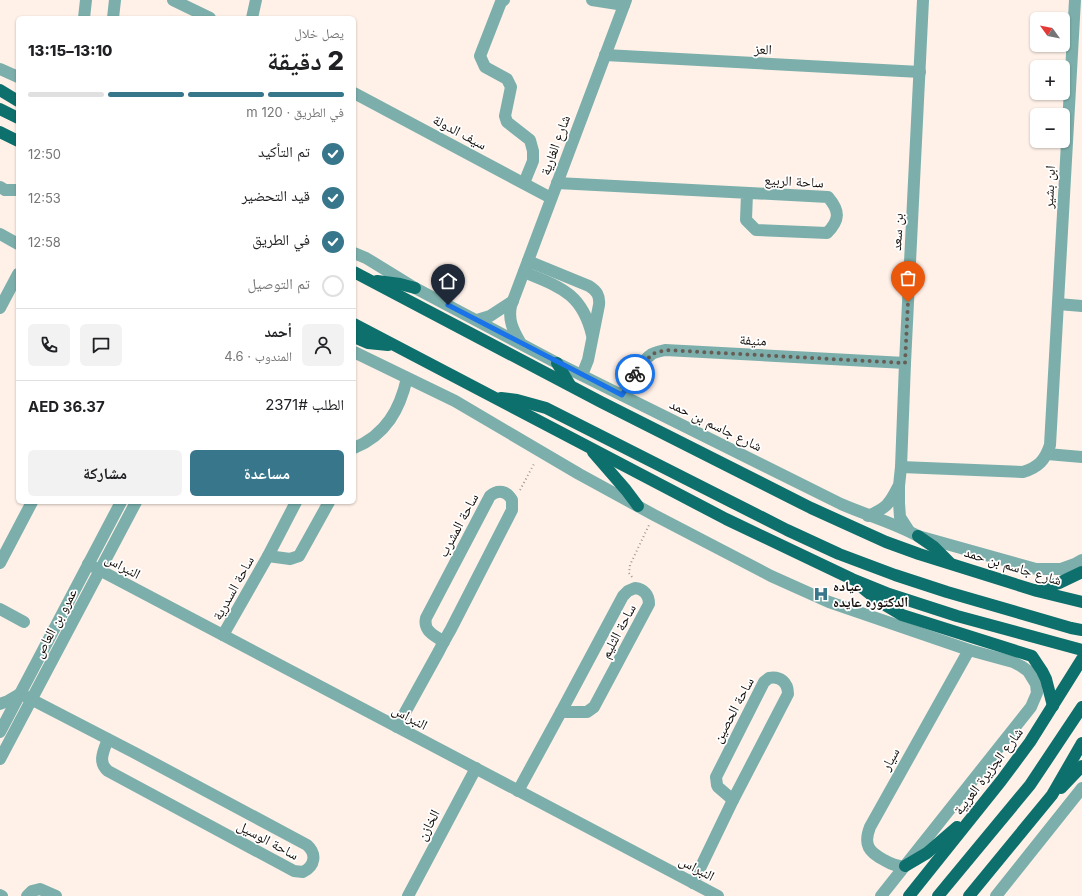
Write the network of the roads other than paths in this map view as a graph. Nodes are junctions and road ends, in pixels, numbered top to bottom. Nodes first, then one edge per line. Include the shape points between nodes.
1 (86, 0) edge
2 (115, 0) edge
3 (173, 0) edge
4 (256, 0) edge
5 (504, 0) edge
6 (592, 0) edge
7 (923, 0) edge
8 (1075, 0) edge
9 (625, 2) edge
10 (84, 16) edge
11 (113, 16) edge
12 (206, 16) edge
13 (252, 16) edge
14 (605, 55) junction
15 (0, 69) edge
16 (920, 72) junction
17 (16, 76) edge
18 (0, 90) edge
19 (356, 94) edge
20 (16, 100) edge
21 (0, 109) edge
22 (16, 117) edge
23 (0, 132) edge
24 (16, 140) edge
25 (524, 183) junction
26 (557, 183) junction
27 (16, 190) edge
28 (2, 192) edge
29 (747, 193) junction
30 (552, 198) junction
31 (0, 234) edge
32 (16, 243) edge
33 (356, 254) edge
34 (526, 266) junction
35 (356, 273) edge
36 (565, 276) junction
37 (16, 278) edge
38 (369, 280) junction
39 (415, 288) junction
40 (560, 288) junction
41 (513, 301) junction
42 (1058, 304) junction
43 (1082, 306) edge
44 (0, 308) edge
45 (477, 320) junction
46 (356, 325) edge
47 (593, 336) junction
48 (356, 338) edge
49 (520, 342) junction
50 (394, 346) junction
51 (356, 353) edge
52 (557, 362) junction
53 (905, 363) junction
54 (582, 375) junction
55 (407, 378) junction
56 (571, 386) junction
57 (622, 395) junction
58 (492, 396) junction
59 (356, 446) edge
60 (588, 446) junction
61 (1047, 454) junction
62 (1082, 457) edge
63 (901, 466) junction
64 (899, 486) junction
65 (31, 504) edge
66 (120, 504) edge
67 (135, 504) edge
68 (295, 504) edge
69 (329, 504) edge
70 (638, 506) junction
71 (868, 516) junction
72 (914, 533) junction
73 (268, 556) junction
74 (1082, 560) edge
75 (0, 563) edge
76 (950, 563) junction
77 (88, 564) junction
78 (100, 570) junction
79 (1082, 572) edge
80 (852, 579) junction
81 (1037, 591) junction
82 (1082, 602) edge
83 (0, 609) edge
84 (24, 622) dead end
85 (1082, 630) edge
86 (223, 635) junction
87 (444, 642) junction
88 (969, 650) junction
89 (1082, 650) edge
90 (1082, 659) edge
91 (21, 694) junction
92 (32, 699) junction
93 (0, 704) edge
94 (1053, 706) junction
95 (1082, 707) edge
96 (561, 712) junction
97 (4, 714) edge
98 (20, 722) junction
99 (397, 727) junction
100 (1, 730) edge
101 (13, 734) junction
102 (108, 739) junction
103 (1082, 743) edge
104 (0, 759) edge
105 (1082, 766) edge
106 (476, 768) junction
107 (1082, 788) edge
108 (518, 791) junction
109 (1052, 795) junction
110 (734, 800) junction
111 (972, 817) junction
112 (905, 866) junction
113 (693, 883) junction
114 (412, 894) edge
115 (28, 896) edge
116 (56, 896) edge
117 (718, 896) edge
118 (881, 896) edge
119 (909, 896) edge
120 (938, 896) edge
121 (970, 896) edge
122 (996, 896) edge

1 - 10 street
2 - 11 street
3 - 12 street
4 - 13 street
5 - 25 street via 480,56 485,67 507,79 511,87 505,116 507,122 530,140 533,161
6 - 9 street
7 - 16 street, بن سعد
8 - 42 street, ابن بشير
9 - 14 street, شارع الغارية
14 - 16 street, العز
14 - 26 street, شارع الغارية
15 - 17 street
16 - 53 street, بن سعد
18 - 20 main road
19 - 25 street, سيف الدولة
21 - 22 main road
23 - 24 main road
25 - 30 street, سيف الدولة
26 - 29 street, ساحة الربيع
26 - 30 street, شارع الغارية
27 - 28 street
29 - 29 street, ساحة الربيع via 746,220 756,230 827,233 834,226 838,216 835,204 828,197
30 - 34 street, شارع الغارية
31 - 32 street
33 - 39 street, شارع جاسم بن حمد
34 - 36 street
34 - 40 street
34 - 41 street, شارع الغارية
35 - 38 main road, شارع جاسم بن حمد
36 - 40 street
36 - 47 street via 594,289 598,294 600,299
37 - 44 street
38 - 39 main road
38 - 56 main road, شارع جاسم بن حمد
39 - 45 street, شارع جاسم بن حمد
40 - 47 street via 570,293 582,309
41 - 45 street via 490,316
41 - 49 street, شارع الغارية via 510,311 511,323
42 - 43 street
42 - 61 street, ابن بشير via 1050,445
45 - 49 street, شارع جاسم بن حمد
46 - 50 main road
47 - 54 street
48 - 50 main road via 368,343
49 - 52 street, شارع جاسم بن حمد
50 - 58 main road
51 - 55 street
52 - 54 street, شارع جاسم بن حمد
52 - 56 main road
53 - 57 street, منيفة via 665,350 652,354 639,368
53 - 63 street, بن سعد
54 - 57 street, شارع جاسم بن حمد
55 - 59 street via 404,393 393,416 380,432 366,443
55 - 70 street via 455,401
56 - 76 main road, شارع جاسم بن حمد via 811,508 886,542
57 - 71 street, شارع جاسم بن حمد
58 - 60 main road
58 - 85 main road via 546,408 787,530 846,557 947,592
60 - 70 main road
60 - 80 main road via 726,519
61 - 62 street
61 - 63 street via 1033,469 1023,472
63 - 64 street, بن سعد
64 - 71 street via 891,502
64 - 72 street, بن سعد via 900,517
65 - 75 street
66 - 77 street, عمرو بن العاص
67 - 78 street, عمرو بن العاص
68 - 73 street, ساحة السدرية
69 - 73 street, ساحة السدرية via 299,556 290,559
70 - 88 street via 771,576 829,602
71 - 72 street, شارع جاسم بن حمد
72 - 74 street, شارع جاسم بن حمد via 1036,569 1061,569
72 - 76 main road via 934,547
73 - 86 street, ساحة السدرية
76 - 81 main road, شارع جاسم بن حمد
77 - 78 street, النبراس
77 - 91 street, عمرو بن العاص
78 - 86 street, النبراس
78 - 92 street, عمرو بن العاص
79 - 81 main road
80 - 89 main road via 957,616
80 - 94 main road via 866,592 902,615 1032,656 1046,679
81 - 82 main road, شارع جاسم بن حمد
83 - 84 street
86 - 99 street, النبراس
87 - 87 street, ساحة المشرب via 512,510 513,503 505,492 490,496 426,618 427,630
87 - 99 street
88 - 112 street, سيار via 867,835 867,845 873,854 892,865
88 - 112 street, شارع الجزيرة العربية via 1013,662 1028,671 1036,684 1037,693 1031,707
90 - 94 main road, شارع الجزيرة العربية
91 - 92 street, ساحة الوسيل
91 - 93 street
91 - 97 street, عمرو بن العاص
92 - 98 street, عمرو بن العاص
92 - 102 street, ساحة الوسيل
94 - 111 main road, شارع الجزيرة العربية via 1030,742
95 - 120 main road via 1030,785
96 - 96 street, ساحة الثليم via 623,596 628,591 639,589 647,595 649,604 594,707 587,712
96 - 108 street, ساحة الثليم
97 - 98 street
97 - 100 street, عمرو بن العاص
98 - 101 street, عمرو بن العاص
99 - 106 street, النبراس
100 - 101 street
101 - 104 street, عمرو بن العاص
102 - 102 street, ساحة الوسيل via 101,760 108,771 294,871 303,872 312,865 314,855 307,846
103 - 109 main road
105 - 109 main road
106 - 108 street, النبراس
106 - 114 street, الخازن
107 - 122 street
108 - 113 street, النبراس
109 - 121 main road
110 - 110 street, ساحة الحصين via 787,697 787,686 779,678 769,678 764,682 716,777 718,787
110 - 113 street, ساحة الحصين
111 - 112 main road via 927,854
111 - 119 main road, شارع الجزيرة العربية
112 - 118 street, شارع الجزيرة العربية
113 - 117 street, النبراس
115 - 116 street via 32,891 40,889

